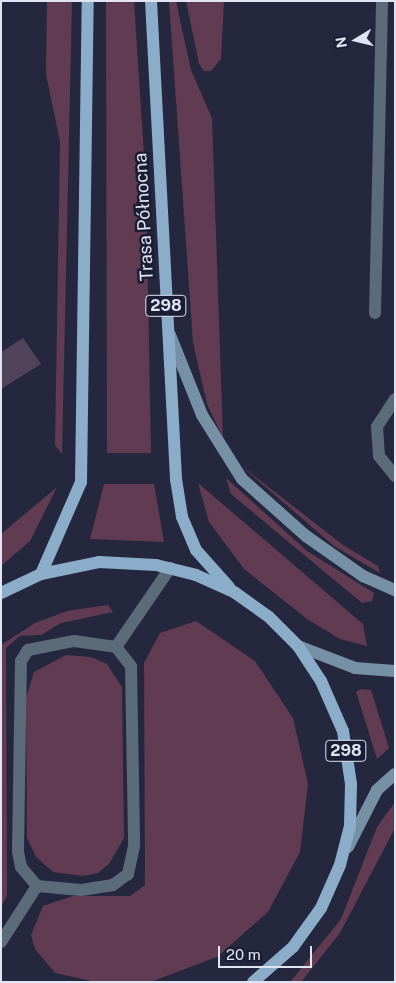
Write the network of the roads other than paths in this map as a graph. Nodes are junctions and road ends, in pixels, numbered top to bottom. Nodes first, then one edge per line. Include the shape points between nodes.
1 (88, 1) edge
2 (151, 1) edge
3 (382, 1) edge
4 (376, 313) dead end
5 (166, 323) junction
6 (395, 399) edge
7 (395, 476) edge
8 (170, 568) junction
9 (41, 574) junction
10 (395, 590) edge
11 (234, 592) junction
12 (1, 593) edge
13 (298, 646) junction
14 (116, 647) junction
15 (395, 671) edge
16 (395, 774) edge
17 (340, 866) junction
18 (37, 886) junction
19 (1, 942) edge
20 (253, 982) edge

1 - 9 main road via 81,482
2 - 5 main road, Trasa Północna / 298
3 - 4 lane
5 - 10 main road via 202,415 242,480 306,536 363,576
5 - 11 main road, Trasa Północna / 298 via 182,517 196,550
6 - 7 lane via 377,427 378,456
8 - 9 main road, 298 via 99,562
8 - 11 main road, 298
8 - 14 lane
9 - 12 main road, 298
11 - 13 main road, 298
13 - 15 main road via 355,668
13 - 17 main road, 298 via 321,681 342,731 351,784 350,826
14 - 18 lane via 131,666 134,846 128,874 113,884 81,890
14 - 18 lane via 102,642 46,644 28,650 20,662 18,851 21,866
16 - 17 main road via 366,807
17 - 20 main road, 298 via 321,908 293,947
18 - 19 lane

